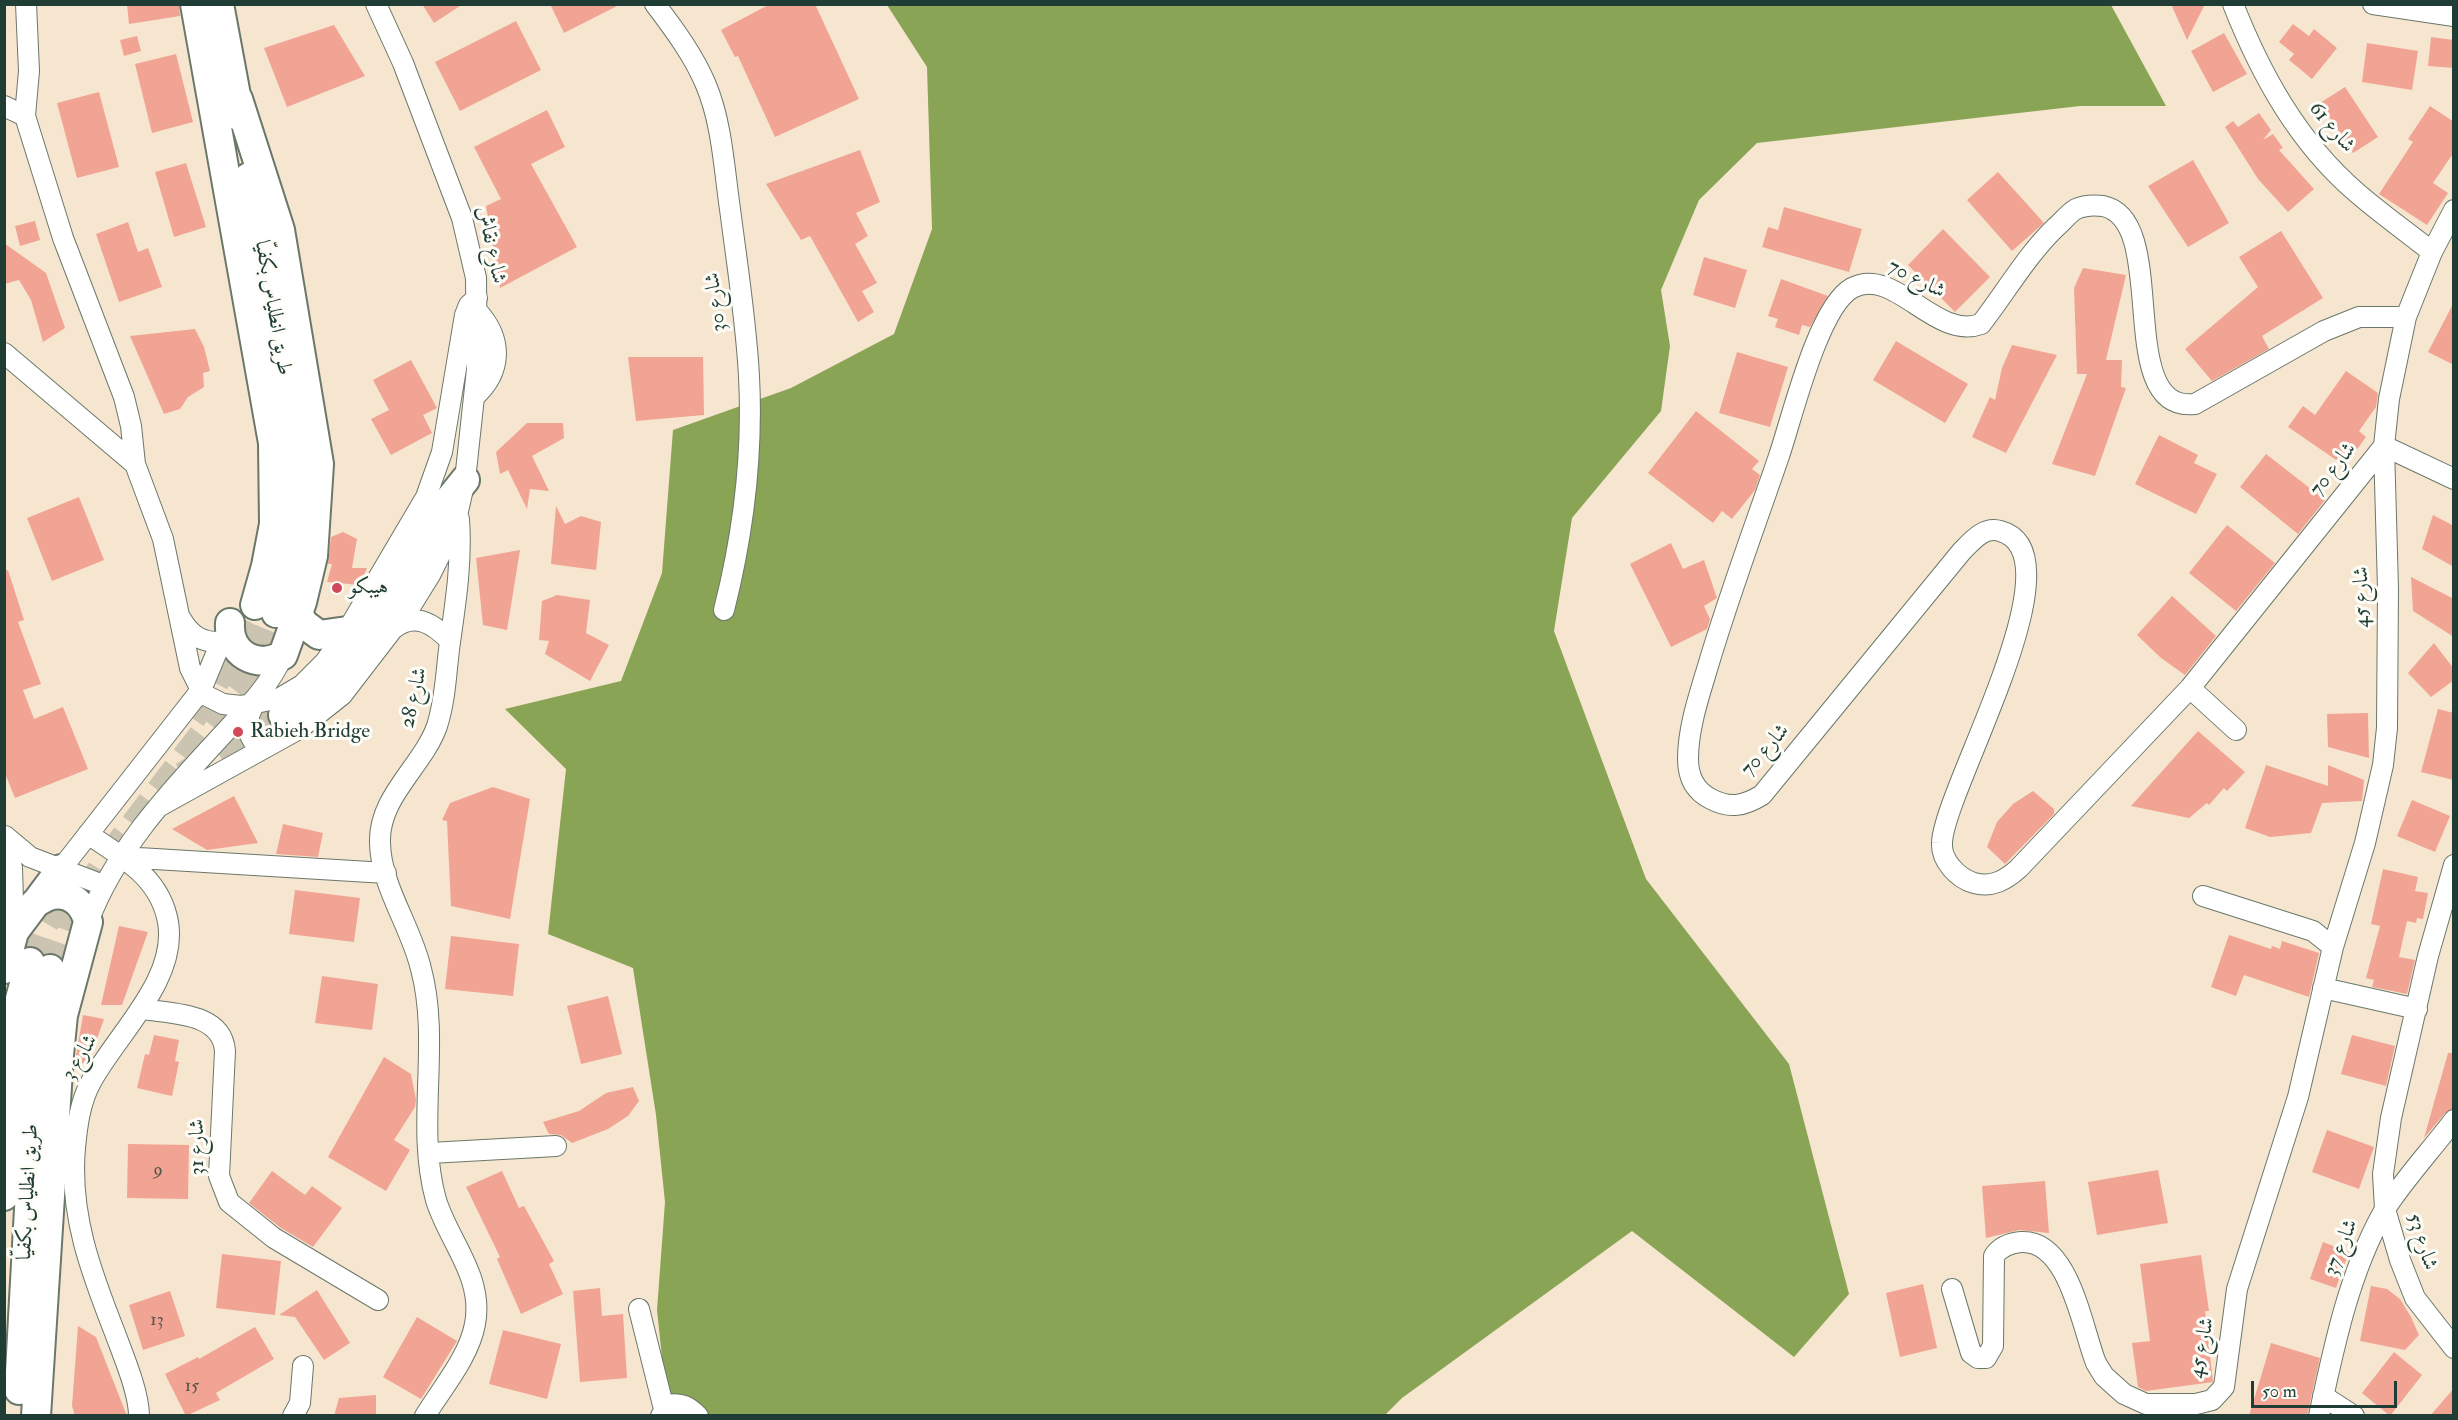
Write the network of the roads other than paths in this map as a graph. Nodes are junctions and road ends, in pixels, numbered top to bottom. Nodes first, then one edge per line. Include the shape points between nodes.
1 (26, 4) edge
2 (195, 4) edge
3 (219, 4) edge
4 (376, 4) edge
5 (655, 4) edge
6 (2233, 4) edge
7 (2373, 4) edge
8 (2454, 16) edge
9 (4, 106) edge
10 (24, 116) junction
11 (2454, 210) edge
12 (2432, 252) junction
13 (478, 305) junction
14 (2406, 317) junction
15 (4, 353) edge
16 (261, 375) junction
17 (2384, 446) junction
18 (135, 464) junction
19 (2454, 479) edge
20 (465, 480) junction
21 (458, 510) junction
22 (724, 610) dead end
23 (276, 611) junction
24 (181, 619) junction
25 (347, 631) junction
26 (390, 631) junction
27 (225, 632) junction
28 (450, 641) junction
29 (283, 655) junction
30 (2190, 688) junction
31 (201, 690) junction
32 (252, 704) junction
33 (283, 715) tunnel mouth
34 (2236, 729) dead end
35 (261, 750) junction
36 (160, 806) junction
37 (88, 834) junction
38 (4, 836) edge
39 (121, 856) junction
40 (2454, 865) edge
41 (61, 869) junction
42 (387, 878) junction
43 (103, 885) junction
44 (2203, 896) dead end
45 (35, 903) junction
46 (88, 922) junction
47 (14, 932) junction
48 (2333, 947) junction
49 (28, 967) edge
50 (2323, 988) junction
51 (142, 1009) junction
52 (2417, 1009) junction
53 (2454, 1120) edge
54 (556, 1146) dead end
55 (430, 1153) junction
56 (4, 1196) edge
57 (2385, 1209) junction
58 (1952, 1289) dead end
59 (378, 1300) dead end
60 (639, 1309) dead end
61 (2454, 1348) edge
62 (303, 1366) dead end
63 (2321, 1406) edge
64 (662, 1412) edge
65 (140, 1414) edge
66 (16, 1416) edge
67 (36, 1416) edge
68 (293, 1416) edge
69 (425, 1416) edge
70 (698, 1416) edge
71 (2354, 1416) edge

1 - 10 street via 29,71
2 - 16 highway
3 - 23 highway, طريق انطلياس بكفيّا via 297,452 295,534
4 - 13 street, شارع نقاش via 411,83 462,218
5 - 22 street, شارع 30 via 706,85 714,113 743,310 749,377 748,448 741,529
6 - 12 street, شارع 61 via 2264,76 2298,130 2354,191
7 - 8 street
9 - 10 street
10 - 18 street via 63,238 124,397
11 - 12 street, شارع 45
12 - 14 street, شارع 45
13 - 20 street, شارع نقاش
13 - 25 street via 465,315 442,452 426,496
14 - 17 street, شارع 45
14 - 30 street, شارع 70 via 2359,317 2300,343 2195,404 2178,405 2165,396 2155,378 2135,255 2128,226 2115,210 2089,205 2075,210 2038,244 1981,324 1972,327 1945,322 1881,285 1870,283 1850,289 1840,298 1805,374 1726,603 1693,716 1688,759 1696,790 1721,804 1736,806 1761,795 1962,551 1989,530 2006,533 2018,543 2026,561 2027,581 2015,639 1943,834 1943,853 1959,876 1985,885 2008,878
15 - 18 street
16 - 23 highway via 273,443 274,524 266,566
16 - 27 highway via 250,403 256,473 253,555
17 - 19 street
17 - 30 street, شارع 70
17 - 48 street, شارع 45 via 2387,728 2366,843
18 - 24 street via 163,539
20 - 21 street, شارع نقاش
20 - 33 highway via 436,516 354,654 325,688
21 - 26 street via 430,574
21 - 28 street, شارع 28 via 460,563
23 - 25 highway via 319,635
23 - 29 highway
24 - 27 street via 193,635 211,642
24 - 31 street via 190,668
25 - 32 street via 302,685 280,698
26 - 28 street via 416,620 435,626
26 - 35 street via 353,683 329,708
27 - 29 highway via 246,657 261,662
27 - 31 street
28 - 42 street, شارع 28 via 444,699 436,727 427,748 388,806 381,827 379,843
29 - 32 street
30 - 34 street
31 - 32 street via 223,704
31 - 37 street
32 - 35 street via 247,723
32 - 36 street
35 - 36 street
36 - 39 street
37 - 39 street, شارع 3
37 - 41 street
38 - 41 street via 30,857
38 - 47 street via 12,868
39 - 42 street
39 - 43 street
39 - 51 street, شارع 3 via 153,884 168,923 163,965
40 - 52 street
41 - 43 street
41 - 45 highway
42 - 55 street, شارع 28 via 422,968 427,999
43 - 46 street
44 - 48 street via 2313,931
45 - 46 highway via 53,895 74,899 86,909
45 - 47 highway
46 - 67 highway via 68,995 60,1045
47 - 49 highway
48 - 50 street, شارع 45
49 - 56 highway via 17,1010
49 - 66 highway, طريق انطلياس بكفيّا via 39,1027
50 - 52 street
50 - 58 street, شارع 45 via 2298,1097 2237,1289 2224,1386 2212,1400 2146,1404 2115,1387 2096,1363 2061,1266 2041,1245 2010,1244 1994,1256 1993,1346 1986,1358 1971,1353
51 - 59 street, شارع 31 via 208,1023 221,1033 224,1040 219,1176 229,1202 274,1238
51 - 65 street, شارع 3 via 90,1082 78,1120 73,1173 77,1221 91,1274 122,1351
52 - 57 street via 2385,1152
53 - 57 street, شارع 37
54 - 55 street
55 - 69 street, شارع 28 via 436,1200 471,1278 476,1299 475,1325 462,1357
57 - 61 street, شارع 53 via 2415,1298
57 - 63 street, شارع 37 via 2355,1274
60 - 64 street
62 - 68 street via 300,1403
63 - 71 street
64 - 70 street via 668,1405 680,1404

